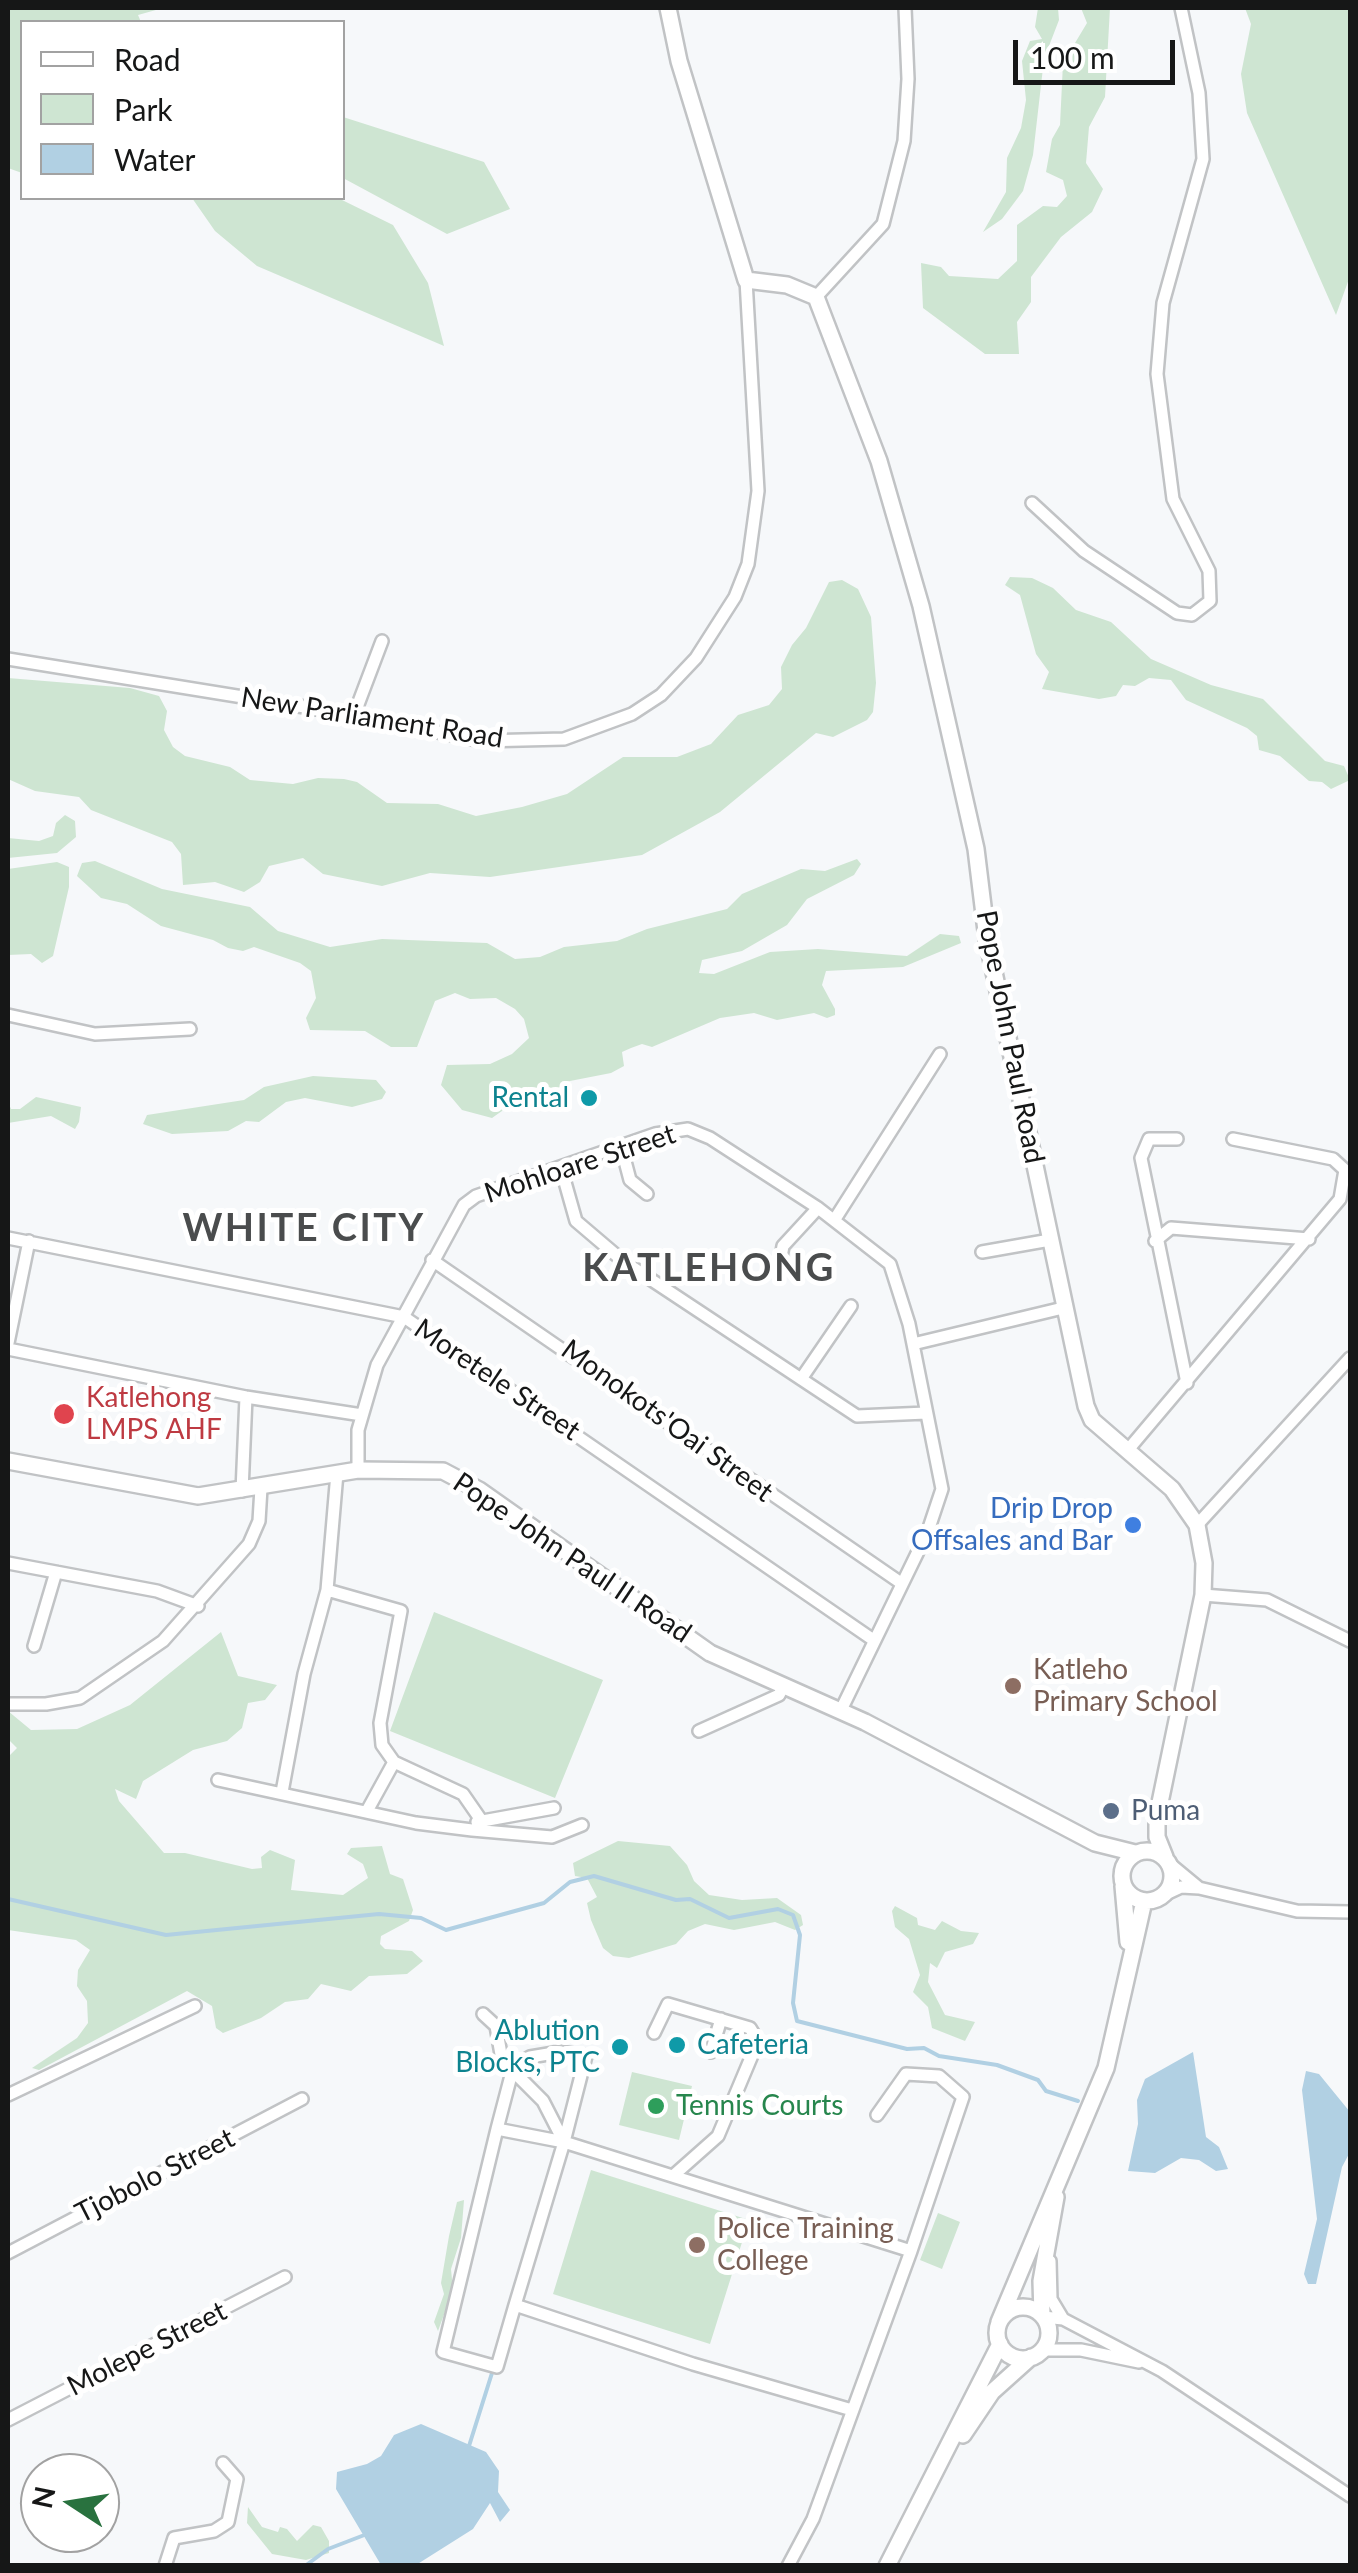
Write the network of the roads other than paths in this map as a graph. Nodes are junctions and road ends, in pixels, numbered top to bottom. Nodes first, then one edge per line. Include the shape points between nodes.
1 (668, 8) edge
2 (905, 8) edge
3 (1181, 8) edge
4 (746, 280) junction
5 (816, 297) junction
6 (1032, 503) dead end
7 (382, 640) dead end
8 (8, 659) edge
9 (354, 716) junction
10 (8, 1015) edge
11 (190, 1028) dead end
12 (940, 1054) dead end
13 (1176, 1139) dead end
14 (1233, 1139) dead end
15 (621, 1146) junction
16 (560, 1168) junction
17 (646, 1194) dead end
18 (818, 1208) junction
19 (834, 1219) junction
20 (8, 1238) edge
21 (1309, 1239) junction
22 (1050, 1240) junction
23 (1155, 1240) junction
24 (29, 1241) junction
25 (982, 1252) dead end
26 (781, 1257) dead end
27 (432, 1260) junction
28 (850, 1306) dead end
29 (1064, 1308) junction
30 (404, 1317) junction
31 (913, 1344) junction
32 (8, 1346) edge
33 (1350, 1358) edge
34 (802, 1379) junction
35 (1188, 1383) junction
36 (246, 1397) junction
37 (926, 1413) junction
38 (362, 1414) junction
39 (1127, 1451) junction
40 (8, 1460) edge
41 (358, 1470) junction
42 (337, 1474) junction
43 (260, 1488) junction
44 (242, 1491) junction
45 (1197, 1525) junction
46 (8, 1563) edge
47 (56, 1572) junction
48 (901, 1583) junction
49 (327, 1590) junction
50 (1202, 1594) junction
51 (198, 1606) junction
52 (872, 1639) junction
53 (1350, 1642) edge
54 (34, 1646) dead end
55 (784, 1686) junction
56 (8, 1704) edge
57 (841, 1710) junction
58 (699, 1731) dead end
59 (394, 1762) junction
60 (218, 1780) dead end
61 (282, 1792) junction
62 (554, 1808) dead end
63 (367, 1811) junction
64 (1157, 1817) junction
65 (476, 1824) junction
66 (582, 1826) dead end
67 (1095, 1843) junction
68 (1136, 1853) junction
69 (1167, 1861) junction
70 (1122, 1880) junction
71 (1199, 1888) junction
72 (1166, 1894) junction
73 (1144, 1901) junction
74 (1350, 1912) edge
75 (1129, 1962) junction
76 (195, 2006) dead end
77 (483, 2014) dead end
78 (721, 2019) junction
79 (654, 2033) dead end
80 (711, 2052) dead end
81 (513, 2068) junction
82 (8, 2095) edge
83 (302, 2099) dead end
84 (877, 2115) dead end
85 (497, 2128) junction
86 (564, 2142) junction
87 (1065, 2160) junction
88 (674, 2175) junction
89 (1047, 2247) junction
90 (911, 2251) junction
91 (8, 2253) edge
92 (285, 2278) dead end
93 (515, 2305) junction
94 (1043, 2316) junction
95 (1063, 2319) junction
96 (1000, 2322) junction
97 (1000, 2344) junction
98 (1037, 2353) junction
99 (1162, 2371) junction
100 (852, 2410) junction
101 (8, 2420) edge
102 (223, 2463) dead end
103 (1350, 2496) edge
104 (908, 2522) junction
105 (165, 2566) edge
106 (788, 2566) edge
107 (887, 2566) edge

1 - 4 main road, New Parliament Road
2 - 5 street via 904,141 883,224
3 - 6 street via 1199,94 1203,159 1163,303 1158,390 1173,499 1208,571 1210,602 1192,616 1176,613 1074,544
4 - 5 main road
4 - 9 street, New Parliament Road via 758,491 752,542 736,597 676,682 632,714 564,740 482,741
5 - 22 main road, Pope John Paul Road via 880,461 921,606 976,849 987,939
7 - 9 street
8 - 9 street, New Parliament Road
10 - 11 street via 95,1034
12 - 19 street
13 - 23 street via 1148,1139 1142,1150
14 - 21 street via 1341,1163 1340,1200
15 - 16 street, Mohloare Street
15 - 17 street via 630,1180
15 - 18 street, Mohloare Street via 688,1129
16 - 27 street, Mohloare Street via 476,1196
16 - 34 street via 576,1221 622,1262
18 - 19 street, Mohloare Street
18 - 26 street via 783,1246
19 - 31 street, Mohloare Street via 890,1264
20 - 24 street, Moretele Street
21 - 23 street via 1171,1228
21 - 35 street
22 - 25 street
22 - 29 main road, Pope John Paul Road
23 - 35 street
24 - 30 street, Moretele Street
24 - 32 street
27 - 30 street, Mohloare Street
27 - 48 street, Monokots'Oai Street
28 - 34 street
29 - 31 street
29 - 39 main road, Pope John Paul Road via 1092,1420
30 - 38 street, Mohloare Street via 377,1365
30 - 52 street, Moretele Street
31 - 37 street, Mohloare Street
32 - 36 street
33 - 45 street
34 - 37 street via 857,1416
35 - 39 street
36 - 38 street
36 - 44 street
37 - 48 street, Mohloare Street via 942,1489
38 - 41 street, Mohloare Street
39 - 45 main road, Pope John Paul Road via 1172,1489
40 - 44 main road, Pope John Paul II Road via 163,1492
41 - 42 main road, Pope John Paul II Road
41 - 55 main road, Pope John Paul II Road via 430,1468 458,1478 710,1653
42 - 43 main road, Pope John Paul II Road
42 - 49 street
43 - 44 main road, Pope John Paul II Road
43 - 51 street via 256,1531
45 - 50 main road, Pope John Paul Road
46 - 47 street
47 - 51 street via 157,1591
47 - 54 street
48 - 52 street, Mohloare Street
49 - 59 street via 401,1612 380,1723 382,1744
49 - 61 street
50 - 53 street via 1267,1600
50 - 64 main road, Pope John Paul Road
51 - 56 street via 164,1641 80,1698
52 - 57 street, Mohloare Street
55 - 57 main road, Pope John Paul II Road
55 - 58 street via 779,1695
57 - 67 main road, Pope John Paul II Road
59 - 63 street
59 - 65 street via 463,1794
60 - 61 street
61 - 63 street
62 - 65 street
63 - 65 street
64 - 68 main road, Pope John Paul Road
64 - 69 main road, Pope John Paul Road
65 - 66 street via 552,1837
67 - 68 main road
67 - 70 main road
68 - 69 main road via 1155,1851
68 - 70 main road via 1125,1863
69 - 71 street
69 - 72 main road via 1172,1879
70 - 73 main road via 1130,1895
70 - 75 main road
71 - 72 street
71 - 74 street via 1297,1912
72 - 73 main road
73 - 75 main road
75 - 87 main road via 1106,2068
76 - 82 street
77 - 81 street via 496,2026 502,2060
78 - 79 street via 668,2004
78 - 80 street
78 - 88 street via 750,2028 756,2049 718,2136
81 - 85 street
81 - 86 street via 544,2101
81 - 86 street via 530,2056 586,2056
83 - 91 street, Tjobolo Street
84 - 90 street via 906,2074 939,2076 963,2097
85 - 86 street
85 - 93 street via 443,2352 497,2367
86 - 88 street
86 - 93 street
87 - 89 main road
87 - 96 main road
88 - 90 street
89 - 94 main road
89 - 95 street via 1051,2299
90 - 100 street
92 - 101 street, Molepe Street
93 - 100 street
94 - 95 street
94 - 96 main road via 1019,2307
94 - 98 main road via 1049,2333
95 - 99 street
96 - 97 main road
97 - 98 main road via 1010,2355
97 - 104 main road
98 - 99 street via 1081,2350
98 - 104 main road via 983,2404
99 - 103 street
100 - 106 street via 814,2519
102 - 105 street via 237,2480 228,2522 174,2538
104 - 107 main road

